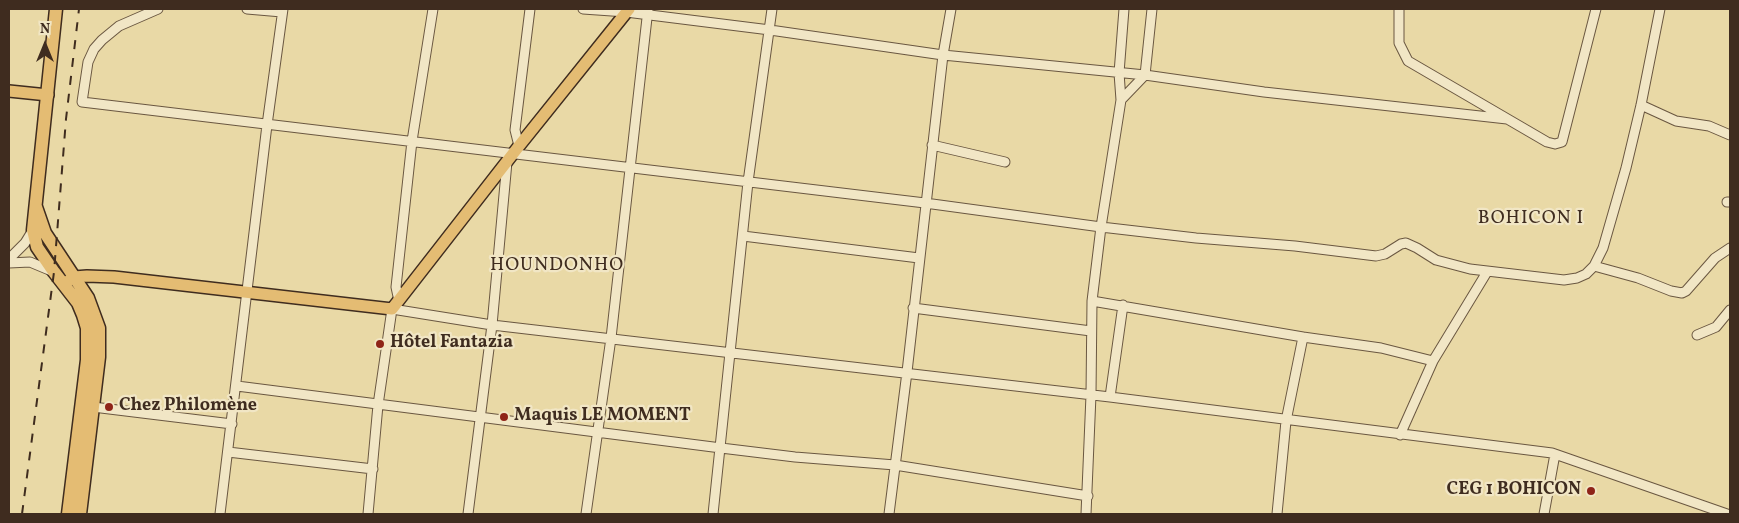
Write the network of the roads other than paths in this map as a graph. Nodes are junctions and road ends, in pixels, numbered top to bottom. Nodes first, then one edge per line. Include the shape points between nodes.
1 (56, 9) edge
2 (158, 9) edge
3 (247, 9) edge
4 (433, 9) edge
5 (530, 9) edge
6 (582, 9) edge
7 (772, 9) edge
8 (951, 9) edge
9 (1124, 9) edge
10 (1152, 9) edge
11 (1399, 9) edge
12 (1596, 9) edge
13 (1660, 9) edge
14 (282, 10) edge
15 (627, 10) edge
16 (648, 12) edge
17 (770, 30) junction
18 (943, 55) junction
19 (1118, 74) junction
20 (1145, 75) junction
21 (9, 90) edge
22 (48, 95) junction
23 (1121, 100) junction
24 (1641, 105) junction
25 (1507, 119) junction
26 (267, 125) junction
27 (1730, 135) edge
28 (412, 141) junction
29 (932, 145) junction
30 (513, 154) junction
31 (1005, 162) dead end
32 (631, 168) junction
33 (748, 182) junction
34 (35, 202) junction
35 (926, 202) junction
36 (1101, 227) junction
37 (33, 230) junction
38 (743, 236) junction
39 (1730, 248) edge
40 (919, 258) junction
41 (9, 261) edge
42 (1594, 266) junction
43 (54, 272) junction
44 (1487, 272) junction
45 (74, 277) junction
46 (63, 284) junction
47 (247, 292) junction
48 (1092, 301) junction
49 (395, 305) junction
50 (1123, 305) junction
51 (913, 308) junction
52 (1730, 310) edge
53 (492, 324) junction
54 (1091, 331) junction
55 (1697, 335) dead end
56 (1304, 337) junction
57 (611, 338) junction
58 (731, 352) junction
59 (1433, 361) junction
60 (907, 372) junction
61 (236, 386) junction
62 (1091, 395) junction
63 (1110, 397) junction
64 (378, 405) junction
65 (93, 407) junction
66 (480, 418) junction
67 (1286, 420) junction
68 (232, 424) junction
69 (598, 433) junction
70 (1400, 435) junction
71 (721, 448) junction
72 (228, 452) junction
73 (1555, 454) junction
74 (895, 465) junction
75 (373, 469) junction
76 (1088, 496) junction
77 (74, 514) edge
78 (220, 514) edge
79 (368, 514) edge
80 (468, 514) edge
81 (586, 514) edge
82 (713, 514) edge
83 (889, 514) edge
84 (1086, 514) edge
85 (1277, 514) edge
86 (1544, 514) edge
87 (1727, 514) edge

1 - 22 highway
2 - 26 street via 119,26 94,49 88,62 82,102
3 - 14 street
4 - 28 street
5 - 30 street
6 - 15 street
7 - 17 street
8 - 18 street
9 - 19 street
10 - 20 street
11 - 25 street via 1399,43 1408,61
12 - 25 street via 1562,142 1547,142
13 - 24 street
14 - 26 street
15 - 16 street
15 - 30 main road
16 - 17 street
16 - 32 street
17 - 18 street
17 - 33 street
18 - 19 street
18 - 29 street
19 - 20 street
19 - 23 street
20 - 23 street
20 - 25 street via 1264,92
21 - 22 main road
22 - 34 highway
23 - 36 street
24 - 27 street via 1676,121 1709,126
24 - 42 street via 1623,177
26 - 28 street
26 - 47 street
28 - 30 street
28 - 49 street
29 - 31 street
29 - 35 street
30 - 32 street
30 - 49 main road
30 - 53 street
32 - 33 street
32 - 57 street
33 - 35 street
33 - 38 street
34 - 37 highway
34 - 45 highway via 45,233
35 - 36 street
35 - 40 street
36 - 44 street via 1367,256 1385,254 1406,243 1436,260
36 - 48 street
37 - 41 street
37 - 43 highway via 37,246
38 - 40 street
38 - 58 street
39 - 42 street via 1715,258 1682,293
40 - 51 street
41 - 43 street via 30,262
42 - 44 street via 1586,274 1564,280
43 - 46 highway
44 - 59 street
45 - 46 main road
45 - 47 main road via 114,277
45 - 65 highway via 88,298 99,328
46 - 77 highway via 78,303 88,341
47 - 49 main road
47 - 61 street
48 - 50 street
48 - 54 street
49 - 53 street
49 - 64 street
50 - 56 street
50 - 63 street
51 - 54 street
51 - 60 street
52 - 55 street via 1716,327
53 - 57 street
53 - 66 street
54 - 62 street
56 - 59 street via 1381,348
56 - 67 street
57 - 58 street
57 - 69 street
58 - 60 street
58 - 71 street
59 - 70 street
60 - 62 street
60 - 74 street
61 - 64 street
61 - 68 street
62 - 63 street
62 - 76 street
63 - 67 street
64 - 66 street
64 - 75 street
65 - 68 street
65 - 77 highway
66 - 69 street
66 - 80 street
67 - 70 street
67 - 85 street
68 - 72 street
69 - 71 street
69 - 81 street
70 - 73 street
71 - 74 street
71 - 82 street
72 - 75 street
72 - 78 street
73 - 86 street
73 - 87 street
74 - 76 street
74 - 83 street
75 - 79 street
76 - 84 street

